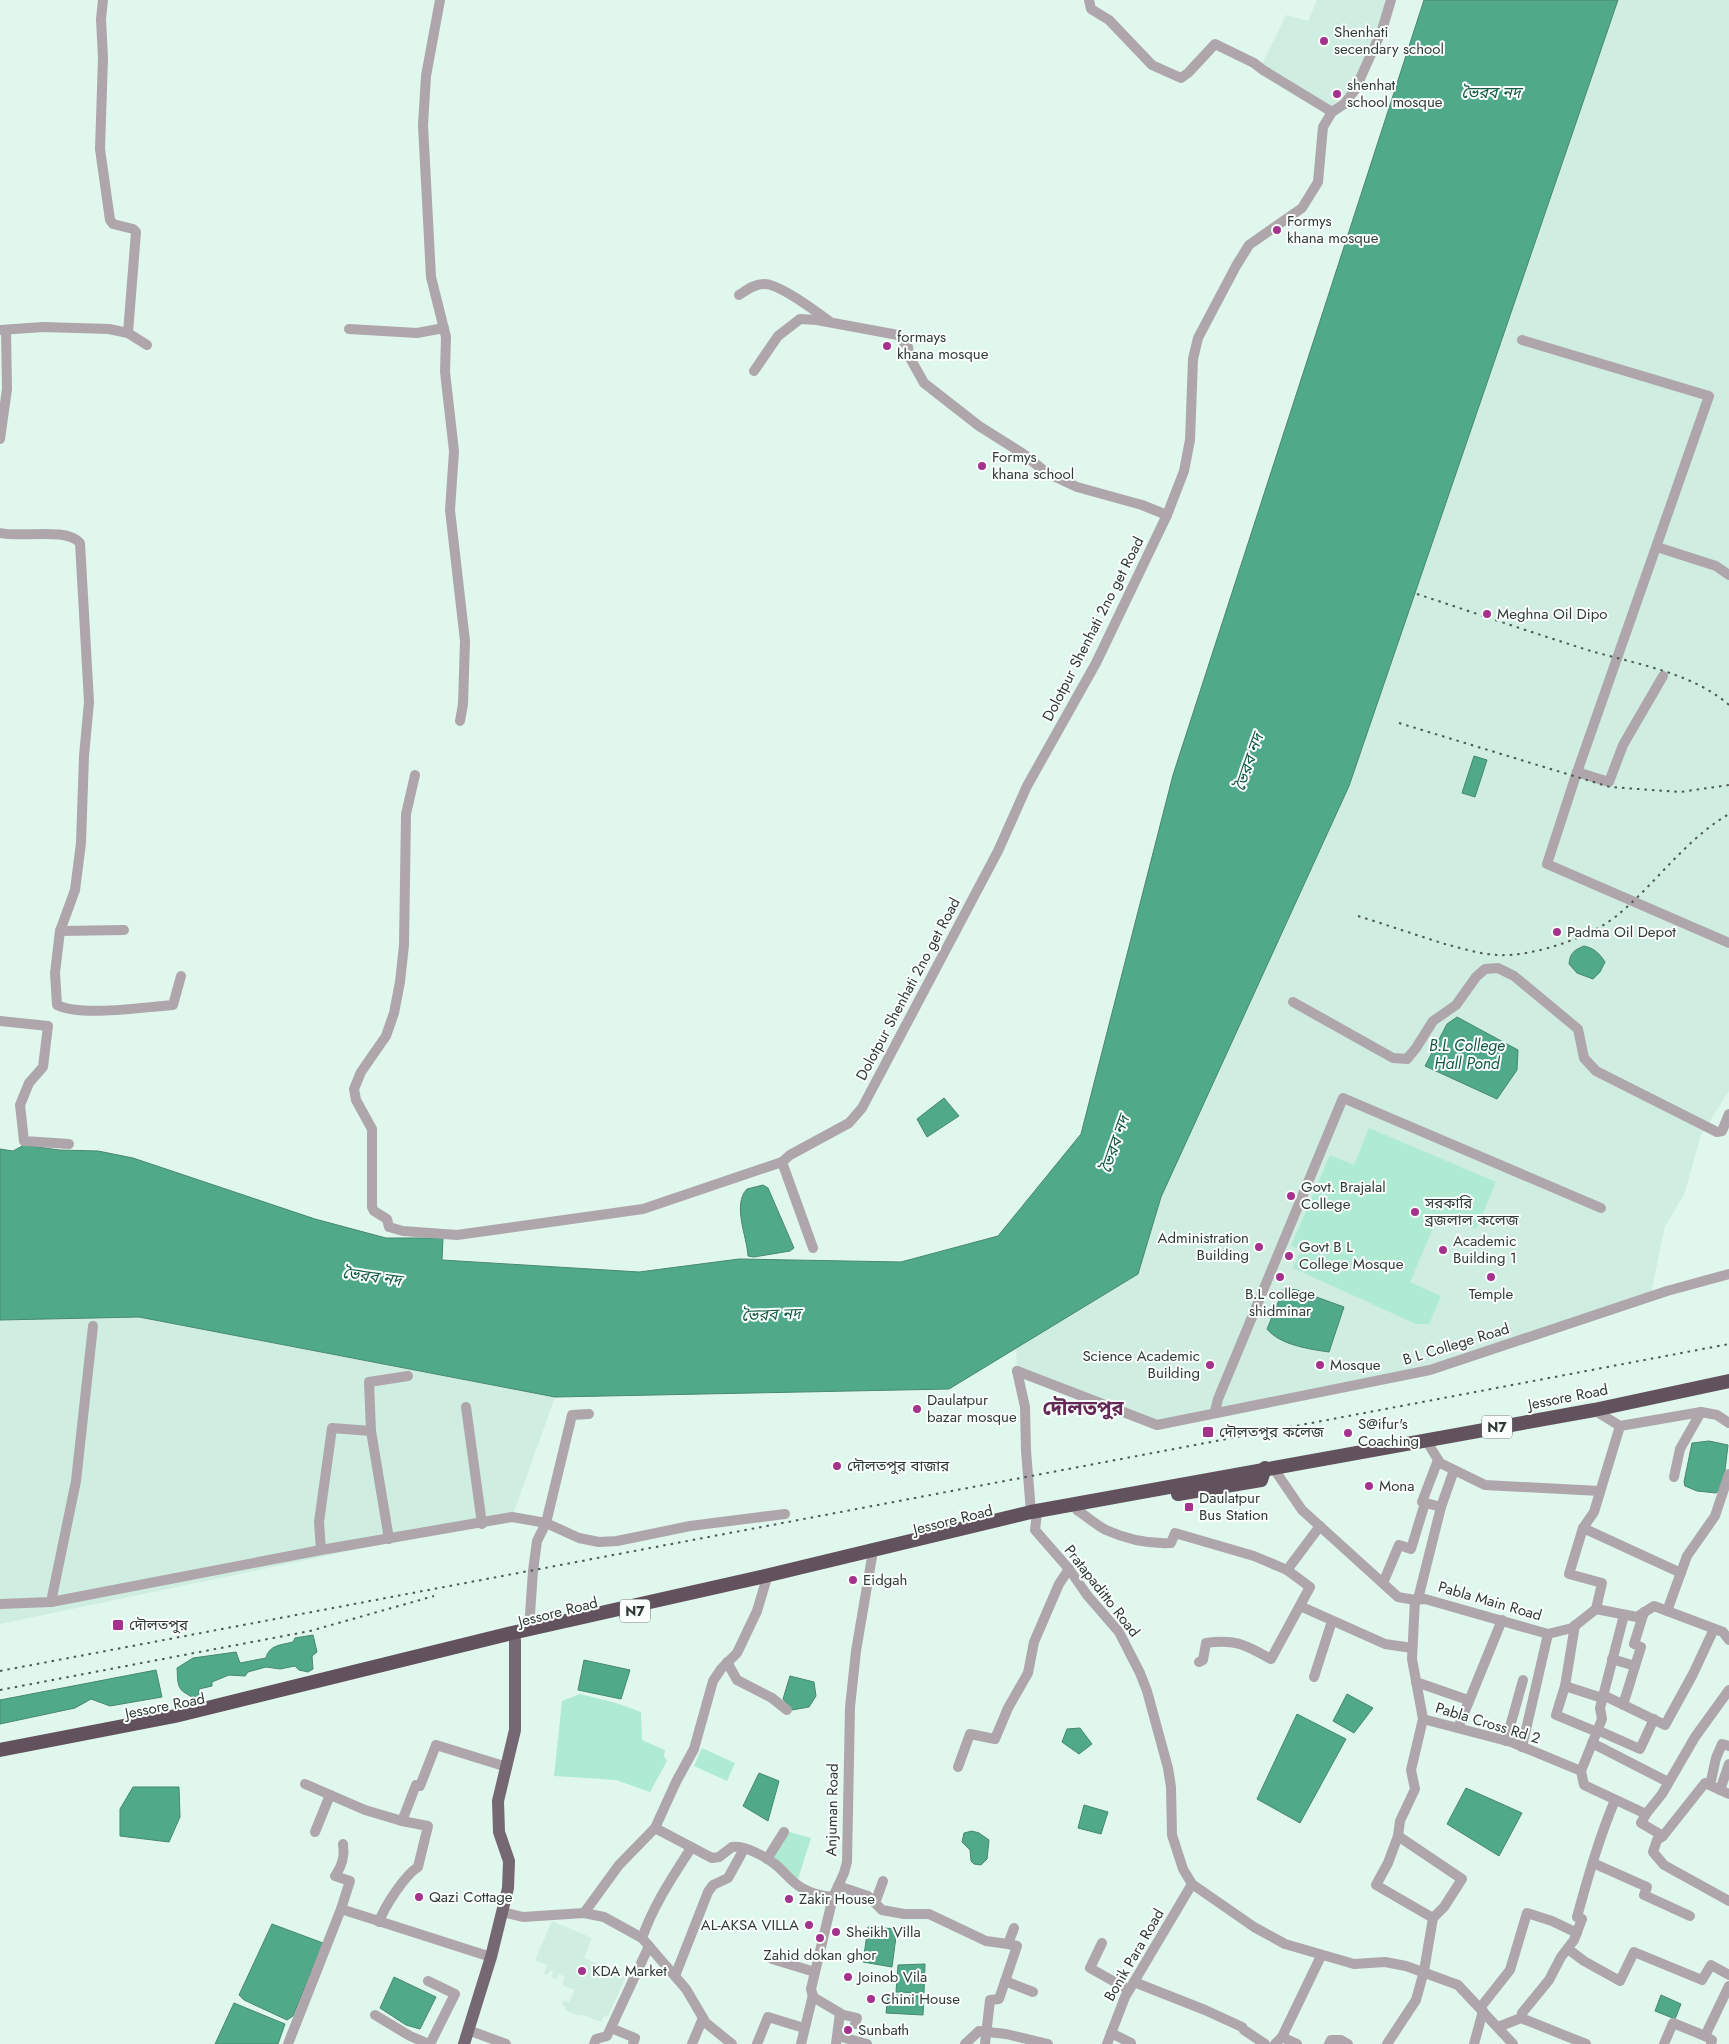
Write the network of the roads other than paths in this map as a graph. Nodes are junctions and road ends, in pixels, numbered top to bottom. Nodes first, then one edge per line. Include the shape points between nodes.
1 (103, 0) edge
2 (440, 0) edge
3 (1089, 0) edge
4 (1391, 0) edge
5 (1332, 112) junction
6 (739, 295) dead end
7 (830, 322) junction
8 (349, 328) dead end
9 (444, 328) junction
10 (3, 330) edge
11 (128, 333) junction
12 (1522, 340) dead end
13 (147, 345) dead end
14 (754, 371) dead end
15 (0, 439) edge
16 (1167, 515) junction
17 (0, 533) edge
18 (1657, 547) junction
19 (1729, 575) edge
20 (1663, 676) dead end
21 (460, 721) dead end
22 (1577, 772) junction
23 (415, 775) dead end
24 (124, 930) dead end
25 (60, 931) junction
26 (1729, 943) edge
27 (181, 976) dead end
28 (1293, 1002) dead end
29 (0, 1021) edge
30 (1729, 1114) edge
31 (1717, 1132) junction
32 (1729, 1139) edge
33 (69, 1144) dead end
34 (782, 1162) junction
35 (1601, 1208) dead end
36 (813, 1248) dead end
37 (1729, 1274) edge
38 (93, 1326) dead end
39 (408, 1376) dead end
40 (1729, 1381) edge
41 (466, 1407) dead end
42 (1594, 1410) junction
43 (1215, 1412) junction
44 (1701, 1412) junction
45 (589, 1414) dead end
46 (1729, 1423) edge
47 (1620, 1426) junction
48 (371, 1431) junction
49 (1426, 1440) junction
50 (1438, 1460) junction
51 (1269, 1468) junction
52 (1454, 1470) junction
53 (1729, 1474) edge
54 (1674, 1477) dead end
55 (1600, 1491) junction
56 (1425, 1503) junction
57 (1441, 1508) junction
58 (1077, 1510) junction
59 (785, 1514) dead end
60 (1034, 1514) junction
61 (546, 1523) junction
62 (482, 1524) junction
63 (1320, 1526) junction
64 (1583, 1528) junction
65 (389, 1538) junction
66 (321, 1550) junction
67 (872, 1557) junction
68 (1069, 1569) junction
69 (1287, 1570) junction
70 (1681, 1573) junction
71 (766, 1581) junction
72 (1383, 1583) junction
73 (1417, 1599) junction
74 (51, 1602) junction
75 (0, 1604) edge
76 (1300, 1606) junction
77 (1596, 1609) junction
78 (1667, 1611) junction
79 (1644, 1612) junction
80 (1624, 1615) junction
81 (1502, 1620) junction
82 (1332, 1621) junction
83 (1575, 1625) junction
84 (529, 1629) junction
85 (1714, 1629) junction
86 (1548, 1634) junction
87 (514, 1640) junction
88 (1729, 1640) edge
89 (1412, 1648) junction
90 (1612, 1659) junction
91 (727, 1662) junction
92 (1199, 1662) dead end
93 (1635, 1666) junction
94 (1314, 1677) dead end
95 (1523, 1680) dead end
96 (1416, 1682) junction
97 (1565, 1686) junction
98 (1729, 1690) edge
99 (1603, 1697) junction
100 (1468, 1700) junction
101 (1726, 1702) edge
102 (1623, 1705) junction
103 (787, 1710) dead end
104 (1423, 1719) junction
105 (1654, 1719) junction
106 (1458, 1728) junction
107 (1597, 1731) junction
108 (1506, 1741) junction
109 (1592, 1743) junction
110 (1729, 1746) edge
111 (1522, 1747) junction
112 (0, 1750) edge
113 (0, 1757) edge
114 (1729, 1764) edge
115 (507, 1767) junction
116 (958, 1767) dead end
117 (1581, 1772) junction
118 (1668, 1782) junction
119 (306, 1784) dead end
120 (1720, 1790) edge
121 (330, 1795) junction
122 (1615, 1800) junction
123 (1646, 1814) junction
124 (402, 1822) junction
125 (655, 1828) junction
126 (315, 1832) dead end
127 (784, 1832) dead end
128 (1398, 1836) junction
129 (1663, 1836) junction
130 (343, 1844) dead end
131 (691, 1848) junction
132 (744, 1849) junction
133 (767, 1859) junction
134 (1593, 1863) junction
135 (883, 1881) dead end
136 (1192, 1884) junction
137 (838, 1886) junction
138 (833, 1897) junction
139 (1728, 1898) edge
140 (875, 1903) junction
141 (341, 1909) junction
142 (502, 1912) junction
143 (584, 1913) junction
144 (1690, 1916) dead end
145 (1433, 1918) junction
146 (379, 1922) junction
147 (1014, 1928) dead end
148 (1577, 1933) junction
149 (645, 1942) junction
150 (1102, 1943) dead end
151 (1008, 1944) junction
152 (1568, 1949) junction
153 (1321, 1956) junction
154 (491, 1957) junction
155 (772, 1958) dead end
156 (1424, 1971) junction
157 (815, 1972) junction
158 (1729, 1975) edge
159 (675, 1976) junction
160 (428, 1981) dead end
161 (1005, 1981) junction
162 (1132, 1986) junction
163 (1729, 1986) edge
164 (1033, 1992) dead end
165 (813, 1995) junction
166 (1482, 2010) junction
167 (840, 2014) junction
168 (375, 2015) dead end
169 (703, 2018) junction
170 (1521, 2018) junction
171 (855, 2024) dead end
172 (1498, 2027) junction
173 (611, 2028) junction
174 (804, 2028) junction
175 (468, 2030) junction
176 (987, 2032) junction
177 (1111, 2033) junction
178 (837, 2040) edge
179 (1279, 2040) edge
180 (1708, 2040) edge
181 (1131, 2043) edge
182 (288, 2044) edge
183 (429, 2044) edge
184 (464, 2044) edge
185 (506, 2044) edge
186 (594, 2044) edge
187 (633, 2044) edge
188 (692, 2044) edge
189 (732, 2044) edge
190 (759, 2044) edge
191 (801, 2044) edge
192 (867, 2044) edge
193 (965, 2044) edge
194 (985, 2044) edge
195 (1048, 2044) edge
196 (1107, 2044) edge
197 (1265, 2044) edge
198 (1297, 2044) edge
199 (1329, 2044) edge
200 (1348, 2044) edge
201 (1387, 2044) edge
202 (1474, 2044) edge
203 (1513, 2044) edge
204 (1586, 2044) edge
205 (1664, 2044) edge

1 - 11 street via 100,150 110,220 136,232
2 - 9 street via 426,76 423,124 431,277
3 - 5 street via 1091,9 1109,20 1152,65 1181,78 1215,44 1254,62
4 - 5 street, Dolotpur Shenhati 2no get Road via 1382,30 1355,90 1344,104
5 - 16 street, Dolotpur Shenhati 2no get Road via 1324,127 1318,182 1302,208 1249,245 1198,338 1193,360 1190,440 1184,471
6 - 7 street via 754,285 766,284
7 - 14 street via 800,319 778,336
7 - 16 street via 898,336 908,347 910,358 924,384 1047,473 1077,488
8 - 9 street via 417,333
9 - 21 street via 445,372 454,451 450,510 465,641
10 - 11 street via 62,327
10 - 15 street via 7,389
11 - 13 street
12 - 18 street via 1709,396
16 - 34 street, Dolotpur Shenhati 2no get Road via 1096,663 1027,786 998,851 862,1108 849,1122
17 - 25 street via 10,536 71,536 80,543 89,702 80,853 75,890
18 - 19 street via 1716,566
18 - 22 street
20 - 22 street via 1623,745 1609,782
22 - 26 street via 1547,864
23 - 34 street, Dolotpur Shenhati 2no get Road via 406,814 404,944 394,1013 386,1036 361,1072 354,1089 356,1100 372,1129 372,1206 387,1219 389,1227 457,1235 642,1209
24 - 25 street
25 - 27 street via 55,973 58,1006 108,1009 173,1005
28 - 31 street via 1393,1058 1407,1059 1433,1020 1456,1005 1476,977 1485,969 1498,968 1514,976 1578,1029 1584,1058 1596,1071
29 - 33 street via 48,1026 44,1067 29,1083 20,1105 24,1141
30 - 31 street via 1722,1131
31 - 32 street
34 - 36 street
35 - 43 street via 1343,1098
37 - 43 street, B L College Road via 1667,1291 1430,1370
38 - 74 street via 76,1481
39 - 48 street via 369,1382
40 - 42 highway, Jessore Road / N7
41 - 62 street
42 - 47 street
42 - 49 highway, Jessore Road / N7
43 - 60 street, B L College Road via 1157,1425 1017,1371 1025,1407 1026,1451
44 - 46 street via 1718,1415
44 - 47 street
44 - 54 street via 1680,1449
45 - 61 street via 572,1415
47 - 55 street
48 - 65 street
48 - 66 street via 332,1428 319,1522
49 - 50 street
49 - 51 highway, Jessore Road / N7
50 - 52 street
50 - 56 street via 1422,1502
51 - 58 highway, Jessore Road / N7 via 1261,1480
51 - 60 highway, Jessore Road / N7
51 - 63 street, Pabla Main Road via 1302,1510
52 - 55 street via 1485,1485
52 - 57 street
53 - 70 street via 1715,1516 1687,1556
55 - 64 street via 1594,1512
56 - 57 street
56 - 72 street via 1411,1549 1399,1544
57 - 73 street
58 - 60 highway, Jessore Road / N7
58 - 69 street via 1105,1530 1134,1539 1156,1544 1171,1543 1175,1533 1254,1556
59 - 61 street via 599,1542 579,1538
60 - 67 highway, Jessore Road / N7
60 - 68 street, Pratapaditto Road via 1034,1530
60 - 84 highway, Jessore Road / N7
61 - 62 street via 512,1518
61 - 84 street via 537,1542
62 - 65 street
63 - 69 street
63 - 72 street, Pabla Main Road
64 - 70 street
64 - 77 street via 1569,1574 1602,1583
65 - 66 street
66 - 74 street
67 - 71 highway, Jessore Road / N7
67 - 137 street, Anjuman Road via 850,1707 847,1862
68 - 116 street via 1058,1584 1034,1642 1028,1673 995,1739 970,1734
68 - 136 street, Pratapaditto Road via 1119,1632 1147,1691 1168,1768 1172,1835 1183,1869
69 - 76 street via 1310,1586
70 - 78 street
71 - 87 highway, Jessore Road / N7
71 - 91 street via 743,1642
72 - 73 street, Pabla Main Road via 1398,1597
73 - 81 street, Pabla Main Road via 1424,1598
73 - 89 street
74 - 75 street
76 - 82 street
76 - 92 street via 1271,1659 1228,1640 1206,1643 1203,1660
77 - 80 street
77 - 83 street, Pabla Main Road
78 - 79 street via 1654,1606
78 - 85 street
79 - 80 street via 1637,1617
79 - 93 street via 1634,1644 1641,1647
80 - 90 street
81 - 86 street, Pabla Main Road
81 - 100 street
82 - 89 street via 1385,1644
82 - 94 street
83 - 86 street, Pabla Main Road
83 - 97 street
84 - 112 highway, Jessore Road / N7 via 175,1716
85 - 88 street via 1723,1632
85 - 105 street via 1665,1725
86 - 111 street
87 - 113 highway, Jessore Road / N7 via 228,1710
87 - 115 main road via 515,1730
89 - 96 street
90 - 93 street
90 - 99 street
91 - 103 street via 737,1680 772,1698
91 - 125 street via 713,1681 694,1749
93 - 102 street
95 - 108 street
96 - 100 street
96 - 104 street
97 - 99 street
97 - 107 street via 1556,1715
98 - 101 street
99 - 102 street
99 - 107 street via 1602,1719
100 - 106 street
101 - 118 street via 1695,1737
102 - 105 street
104 - 106 street, Pabla Cross Rd 2
104 - 128 street via 1411,1770 1415,1789 1400,1821
105 - 107 street via 1640,1749
106 - 108 street, Pabla Cross Rd 2
107 - 109 street
108 - 111 street, Pabla Cross Rd 2
109 - 117 street
109 - 118 street
110 - 120 street via 1722,1744 1716,1758
111 - 117 street, Pabla Cross Rd 2
114 - 120 street
115 - 124 street via 436,1745
115 - 142 main road via 498,1801 498,1832 508,1860 508,1888
117 - 122 street via 1584,1785
118 - 123 street
119 - 121 street
120 - 129 street via 1704,1782
121 - 124 street
121 - 126 street
122 - 123 street
122 - 134 street
123 - 129 street via 1641,1822
124 - 146 street via 428,1826 418,1867 411,1871 383,1909
125 - 131 street
125 - 143 street via 619,1865
127 - 133 street
128 - 145 street via 1376,1885
128 - 145 street via 1462,1879
129 - 139 street via 1657,1840 1653,1852 1664,1864
130 - 141 street via 343,1864 335,1876 350,1881
131 - 132 street via 712,1858 732,1847
131 - 149 street via 650,1914
132 - 133 street
132 - 159 street via 728,1878 713,1885 708,1892
133 - 138 street via 802,1888
134 - 144 street via 1647,1887 1644,1895
134 - 148 street via 1577,1917 1582,1919
135 - 140 street
136 - 153 street, Pratapaditto Road via 1264,1933 1284,1944
136 - 162 street, Bonik Para Road
137 - 138 street, Anjuman Road
137 - 140 street via 868,1896
138 - 157 street, Anjuman Road
140 - 151 street via 882,1910 929,1914 986,1941
141 - 146 street
141 - 182 street
142 - 143 street via 523,1917
142 - 154 main road
143 - 149 street via 604,1917
145 - 156 street
146 - 154 street
147 - 151 street
148 - 152 street
148 - 166 street via 1527,1913 1510,1970
149 - 159 street
149 - 173 street
150 - 162 street via 1090,1968
151 - 161 street via 1017,1946
152 - 158 street via 1620,1981 1634,1952 1702,1980 1711,1965
152 - 170 street
153 - 156 street, Pratapaditto Road via 1354,1964 1393,1963
153 - 179 street
154 - 175 main road
155 - 157 street
156 - 166 street, Pratapaditto Road via 1458,1985
156 - 201 street via 1416,2000
157 - 165 street, Anjuman Road via 811,1989
159 - 169 street
160 - 183 street via 455,1994
161 - 164 street
161 - 176 street via 999,1999 990,2000
162 - 177 street, Bonik Para Road
162 - 197 street via 1205,2010 1242,2027
163 - 180 street
165 - 167 street
165 - 174 street, Anjuman Road
166 - 172 street, Pratapaditto Road
166 - 202 street
167 - 171 street via 857,2018
167 - 178 street
168 - 183 street
169 - 188 street
169 - 189 street
170 - 172 street
170 - 204 street
172 - 203 street, Pratapaditto Road
173 - 186 street via 608,2036 596,2039
173 - 187 street via 635,2038
174 - 190 street via 768,2017
174 - 191 street, Anjuman Road
175 - 184 main road
175 - 185 street
176 - 193 street via 979,2031
176 - 194 street
176 - 195 street
177 - 181 street
177 - 196 street, Bonik Para Road
178 - 192 street
179 - 198 street
180 - 205 street via 1672,2023
199 - 200 street via 1331,2040 1341,2040

